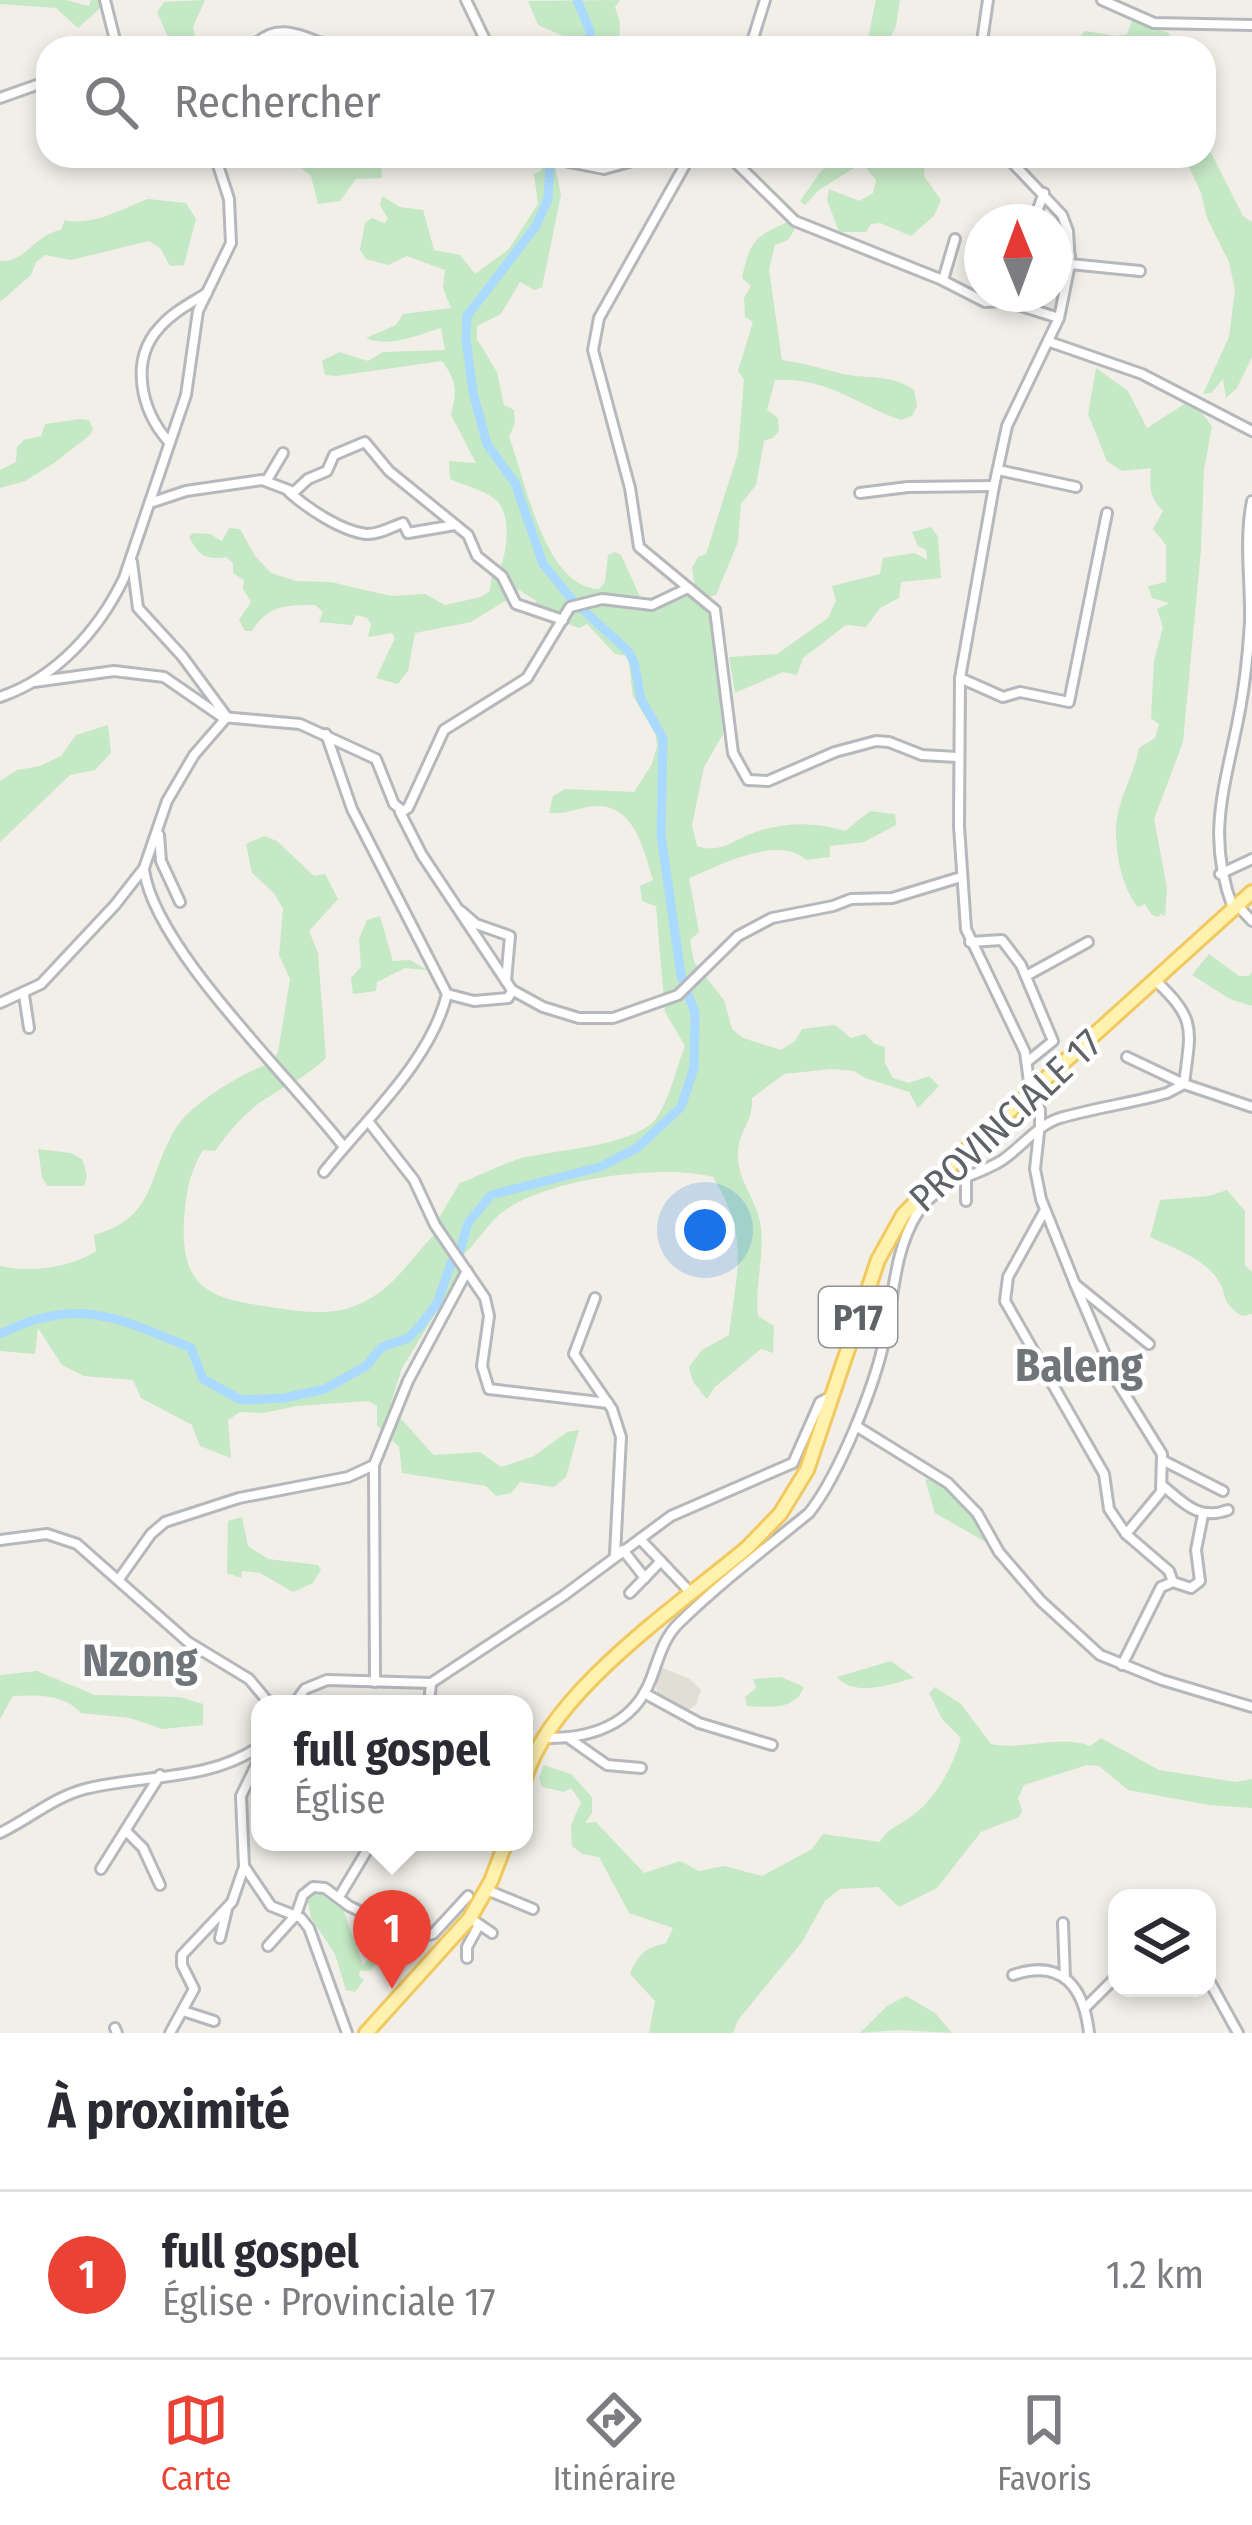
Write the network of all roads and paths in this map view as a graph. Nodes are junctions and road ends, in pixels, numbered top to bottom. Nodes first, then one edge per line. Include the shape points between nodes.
1 (105, 0) edge
2 (466, 0) edge
3 (765, 0) edge
4 (988, 0) edge
5 (1102, 0) edge
6 (1252, 25) edge
7 (114, 36) edge
8 (264, 36) edge
9 (298, 36) edge
10 (483, 36) edge
11 (754, 36) edge
12 (983, 36) edge
13 (36, 85) edge
14 (0, 98) edge
15 (219, 168) edge
16 (683, 168) edge
17 (741, 168) edge
18 (1018, 168) edge
19 (1044, 193) junction
20 (1040, 204) edge
21 (1053, 204) edge
22 (955, 239) dead end
23 (1072, 260) edge
24 (1140, 271) dead end
25 (943, 280) junction
26 (208, 292) junction
27 (1061, 312) edge
28 (1059, 318) junction
29 (1050, 342) junction
30 (1252, 431) edge
31 (168, 441) junction
32 (283, 453) dead end
33 (998, 470) junction
34 (267, 480) junction
35 (994, 486) junction
36 (1076, 487) dead end
37 (289, 491) junction
38 (860, 493) dead end
39 (1252, 501) edge
40 (152, 503) junction
41 (1107, 513) dead end
42 (457, 525) junction
43 (131, 558) junction
44 (688, 588) junction
45 (563, 620) junction
46 (960, 678) junction
47 (34, 682) junction
48 (0, 697) edge
49 (227, 717) junction
50 (326, 734) junction
51 (957, 757) junction
52 (399, 810) junction
53 (158, 827) junction
54 (1252, 859) edge
55 (144, 868) junction
56 (1220, 874) junction
57 (961, 877) junction
58 (1252, 892) edge
59 (180, 902) dead end
60 (455, 906) junction
61 (1235, 907) junction
62 (1252, 921) edge
63 (970, 941) junction
64 (1088, 942) dead end
65 (1026, 976) junction
66 (1155, 980) junction
67 (509, 986) junction
68 (24, 994) junction
69 (447, 994) junction
70 (0, 1003) edge
71 (29, 1028) dead end
72 (1126, 1058) dead end
73 (1027, 1062) junction
74 (1184, 1084) junction
75 (1032, 1091) junction
76 (1252, 1107) edge
77 (1018, 1117) junction
78 (368, 1121) junction
79 (1038, 1131) junction
80 (344, 1147) junction
81 (960, 1156) junction
82 (324, 1172) dead end
83 (966, 1175) junction
84 (966, 1202) dead end
85 (1045, 1210) junction
86 (467, 1271) junction
87 (1076, 1284) junction
88 (595, 1298) dead end
89 (1149, 1344) dead end
90 (834, 1397) junction
91 (608, 1403) junction
92 (856, 1426) junction
93 (1163, 1461) junction
94 (374, 1465) junction
95 (1162, 1485) junction
96 (1223, 1491) dead end
97 (1228, 1510) dead end
98 (1203, 1515) junction
99 (1126, 1534) junction
100 (640, 1539) junction
101 (0, 1540) edge
102 (619, 1552) junction
103 (662, 1561) junction
104 (645, 1578) junction
105 (118, 1579) junction
106 (1173, 1582) junction
107 (630, 1593) dead end
108 (692, 1594) junction
109 (1122, 1665) junction
110 (375, 1682) junction
111 (431, 1683) junction
112 (644, 1693) junction
113 (262, 1695) edge
114 (303, 1695) edge
115 (430, 1695) edge
116 (1252, 1707) edge
117 (542, 1738) junction
118 (569, 1738) junction
119 (772, 1745) dead end
120 (251, 1751) edge
121 (533, 1760) edge
122 (641, 1768) dead end
123 (160, 1775) junction
124 (251, 1775) edge
125 (126, 1832) junction
126 (0, 1833) edge
127 (367, 1851) edge
128 (502, 1851) edge
129 (244, 1866) junction
130 (101, 1869) dead end
131 (160, 1885) dead end
132 (487, 1890) junction
133 (468, 1896) dead end
134 (339, 1897) junction
135 (227, 1908) junction
136 (533, 1909) dead end
137 (296, 1915) junction
138 (474, 1921) junction
139 (1063, 1923) dead end
140 (492, 1933) dead end
141 (220, 1938) dead end
142 (268, 1946) dead end
143 (467, 1958) dead end
144 (1013, 1975) dead end
145 (1065, 1978) junction
146 (1108, 1985) edge
147 (1216, 1993) edge
148 (1086, 2007) junction
149 (183, 2011) junction
150 (214, 2021) dead end
151 (170, 2033) edge
152 (347, 2033) edge
153 (366, 2033) edge
154 (1089, 2033) edge
155 (1238, 2033) edge

1 - 7 street
2 - 10 street
3 - 11 street
4 - 12 street
5 - 6 street via 1154,23
8 - 9 street
13 - 14 street
15 - 26 street via 232,236
16 - 44 street via 592,338 639,547
17 - 25 street via 795,221
18 - 19 street
19 - 20 street
19 - 21 street
22 - 25 street
23 - 24 street
25 - 28 street via 985,302
26 - 31 street
26 - 31 street via 161,325 144,353 144,396
27 - 28 street
28 - 29 street
29 - 30 street via 1142,374
29 - 33 street via 1006,426
31 - 40 street
32 - 34 street
33 - 35 street
33 - 36 street
34 - 37 street
34 - 40 street
35 - 38 street
35 - 46 street
37 - 42 street via 362,533 403,523 408,533
37 - 42 street via 327,471 338,452 365,442
39 - 56 street via 1250,622 1220,806
40 - 43 street
41 - 46 street via 1070,702 1020,692 1003,697
42 - 45 street via 516,604
43 - 47 street via 99,620
43 - 49 street via 139,608
44 - 45 street via 647,605 587,601
44 - 51 street via 715,610 733,753 748,780 768,781 876,741
45 - 52 street via 527,678 444,730 408,808
46 - 51 street
47 - 48 street
47 - 49 street via 114,670 159,676
49 - 50 street via 288,721
49 - 53 street via 194,755
50 - 52 street via 376,759
50 - 69 street via 352,809
51 - 57 street
52 - 60 street
53 - 55 street
53 - 59 street via 161,861
54 - 56 street
55 - 68 street via 56,971
55 - 80 street via 172,940
56 - 61 street
57 - 63 street
57 - 67 street via 772,918 737,936 678,995 626,1015 568,1016
58 - 61 main road, PROVINCIALE 17 / P17
60 - 67 street
60 - 67 street via 511,936
61 - 62 street
61 - 66 main road, PROVINCIALE 17 / P17
63 - 65 street via 1006,942
63 - 73 street
64 - 65 street
65 - 73 street via 1053,1041
66 - 74 street via 1185,1010
66 - 75 main road, PROVINCIALE 17 / P17
67 - 69 street via 508,998 484,1002
68 - 70 street
68 - 71 street
69 - 78 street via 426,1040
72 - 74 street
73 - 75 street
74 - 76 street
74 - 79 street
75 - 77 main road, PROVINCIALE 17 / P17
75 - 79 street
77 - 79 street
77 - 81 main road, PROVINCIALE 17 / P17
78 - 80 street
78 - 86 street
79 - 83 street
79 - 85 street via 1035,1169
80 - 82 street
81 - 83 street
81 - 90 main road, PROVINCIALE 17 / P17 via 886,1242
83 - 84 street
83 - 92 street via 915,1217
85 - 87 street
85 - 99 street via 1008,1276 1005,1301 1104,1474 1105,1499
86 - 91 street via 488,1309 482,1366 489,1389
86 - 94 street
87 - 89 street
87 - 93 street via 1116,1380
88 - 91 street via 574,1354
90 - 100 street via 820,1402 793,1463 684,1509
90 - 108 main road, PROVINCIALE 17 / P17 via 807,1470 780,1514
91 - 102 street via 621,1437
92 - 109 street via 948,1484 1041,1601
92 - 112 street via 817,1503 678,1623
93 - 95 street
93 - 96 street
94 - 105 street via 166,1522
94 - 110 street
95 - 98 street
95 - 99 street
97 - 98 street
98 - 106 street via 1200,1581 1195,1588
99 - 106 street
100 - 102 street
100 - 103 street
101 - 105 street via 57,1535
102 - 104 street
102 - 111 street
103 - 104 street
103 - 108 street
104 - 107 street
105 - 113 street
106 - 109 street via 1161,1587
108 - 117 main road, PROVINCIALE 17 / P17 via 582,1688
109 - 116 street
110 - 111 street
110 - 114 street via 316,1683
111 - 115 street
112 - 118 street via 601,1731
112 - 119 street via 699,1723
117 - 118 street
117 - 121 main road, PROVINCIALE 17 / P17
118 - 122 street via 599,1762
120 - 123 street via 218,1768
123 - 125 street
123 - 126 street via 73,1792
124 - 129 street via 241,1796
125 - 130 street
125 - 131 street
127 - 134 street
128 - 132 main road
129 - 135 street
129 - 137 street via 271,1906
132 - 136 street
132 - 138 main road
133 - 134 street via 433,1934 414,1938
134 - 137 street via 313,1887
135 - 141 street
135 - 149 street via 182,1955 194,1984
137 - 142 street
137 - 152 street via 309,1928
138 - 140 street
138 - 143 street
138 - 153 main road
139 - 145 street
144 - 145 street via 1037,1970
145 - 148 street
146 - 148 street
147 - 155 street
148 - 154 street
149 - 150 street
149 - 151 street

